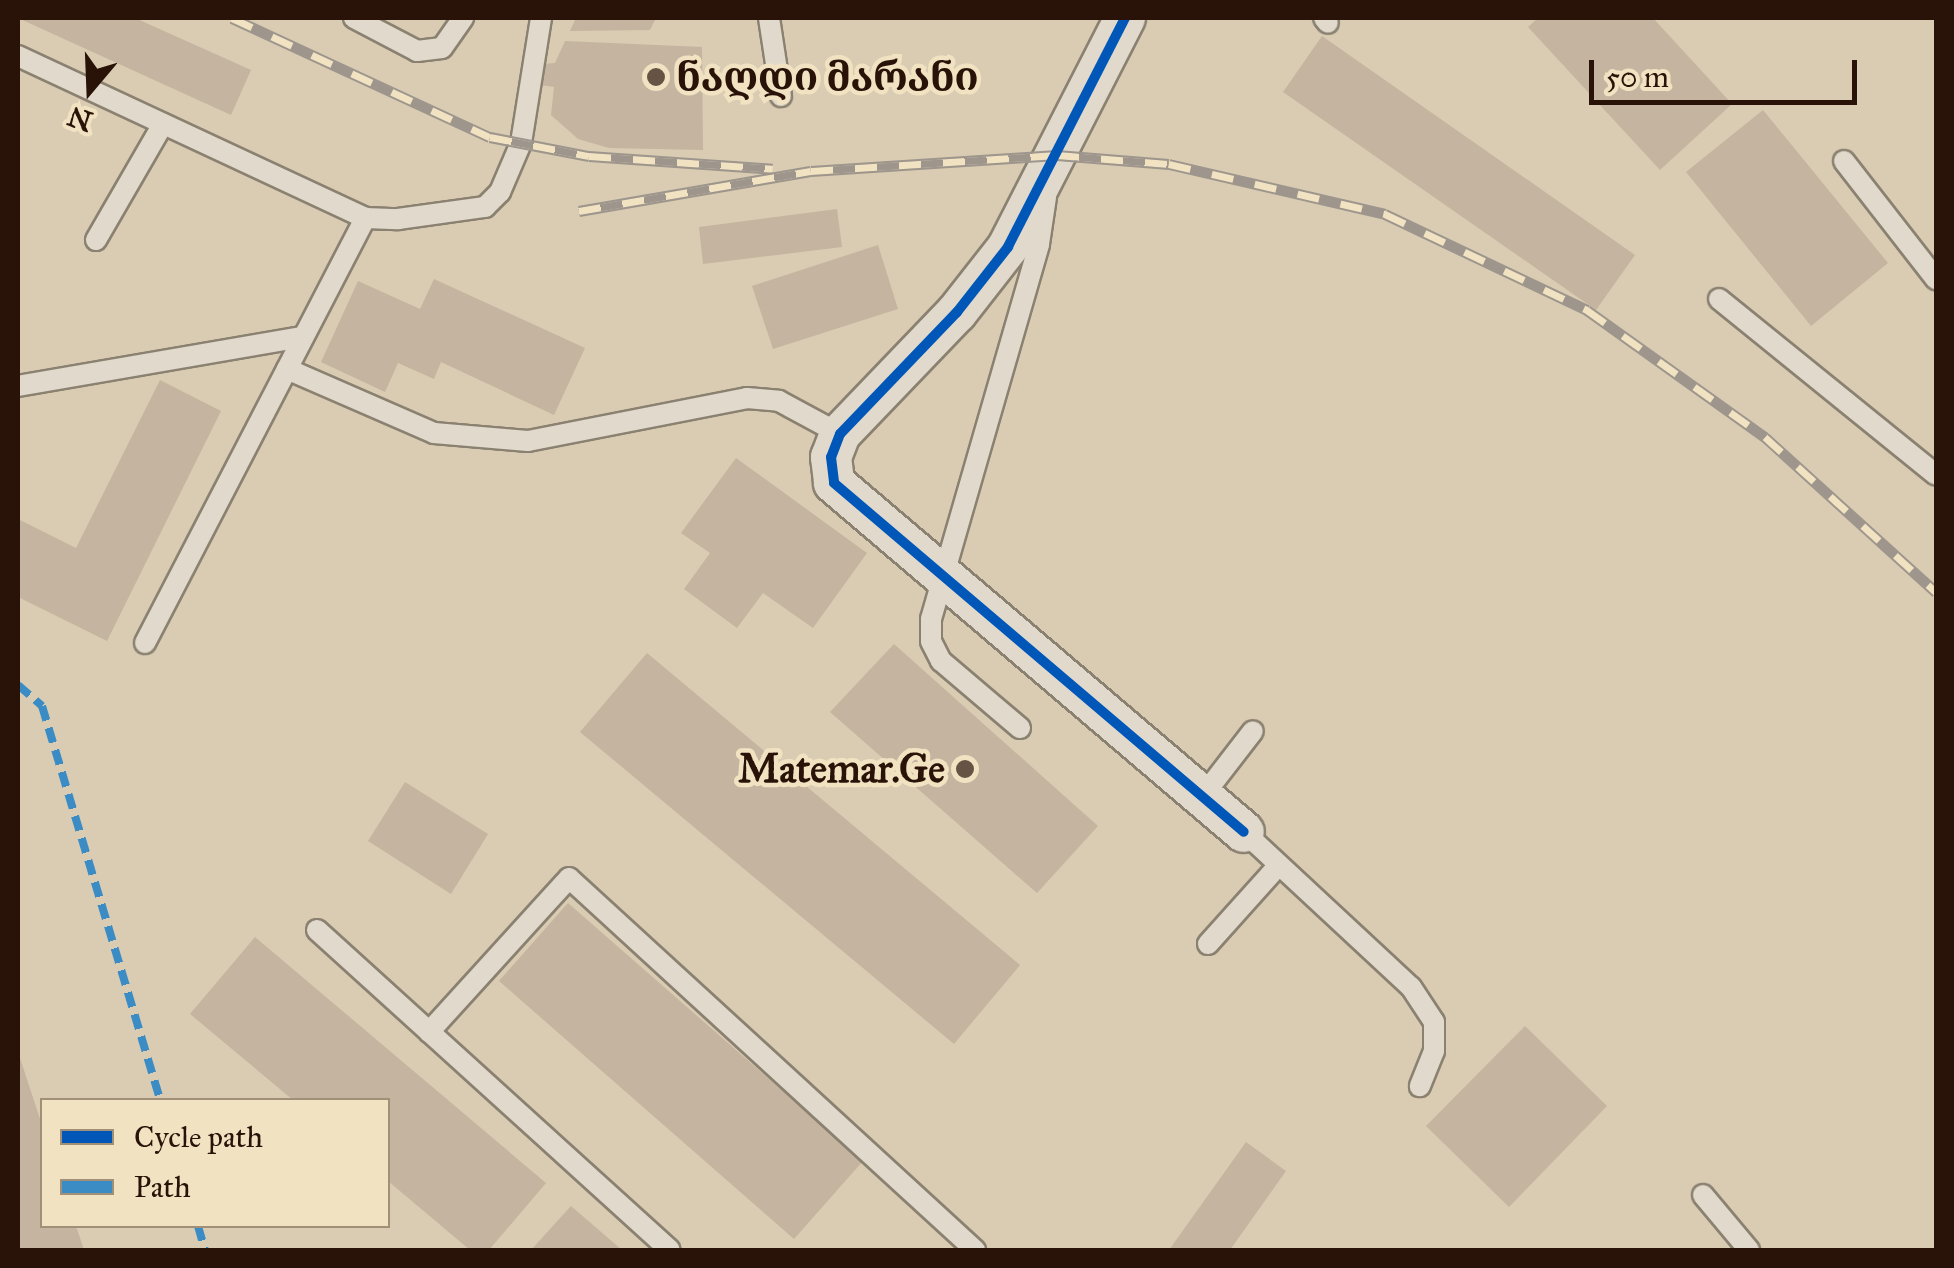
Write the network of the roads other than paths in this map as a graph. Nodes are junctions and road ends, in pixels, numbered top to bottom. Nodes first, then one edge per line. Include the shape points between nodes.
1 (354, 18) edge
2 (463, 18) edge
3 (541, 18) edge
4 (768, 18) edge
5 (1124, 18) edge
6 (18, 56) edge
7 (781, 96) dead end
8 (162, 124) junction
9 (1844, 161) dead end
10 (1052, 165) junction
11 (365, 218) junction
12 (96, 240) dead end
13 (1936, 279) edge
14 (1720, 299) dead end
15 (303, 337) junction
16 (286, 370) junction
17 (18, 386) edge
18 (840, 434) junction
19 (1936, 475) edge
20 (939, 575) junction
21 (144, 643) dead end
22 (1020, 728) dead end
23 (1253, 731) dead end
24 (1202, 797) junction
25 (1244, 832) joint
26 (1279, 865) junction
27 (317, 930) dead end
28 (1208, 944) dead end
29 (429, 1032) junction
30 (1420, 1086) dead end
31 (1703, 1194) dead end
32 (670, 1250) edge
33 (975, 1250) edge
34 (1748, 1250) edge

1 - 2 lane via 417,51 442,48
3 - 11 lane via 521,143 500,192 485,207
4 - 7 lane
5 - 10 street
6 - 8 lane
8 - 11 lane
8 - 12 lane
9 - 13 lane
10 - 18 street via 1008,246 957,312
10 - 20 lane via 1039,244
11 - 15 lane
14 - 19 lane
15 - 16 lane
15 - 17 lane
16 - 18 lane via 434,433 528,441 747,398 780,401
16 - 21 lane
18 - 20 street via 831,457 834,484
20 - 22 lane via 930,641 941,661
20 - 24 street
23 - 24 lane
24 - 25 street
25 - 26 lane
26 - 28 lane
26 - 30 lane via 1411,987 1434,1022 1434,1050
27 - 29 lane
29 - 32 lane
29 - 33 lane via 568,878
31 - 34 lane

